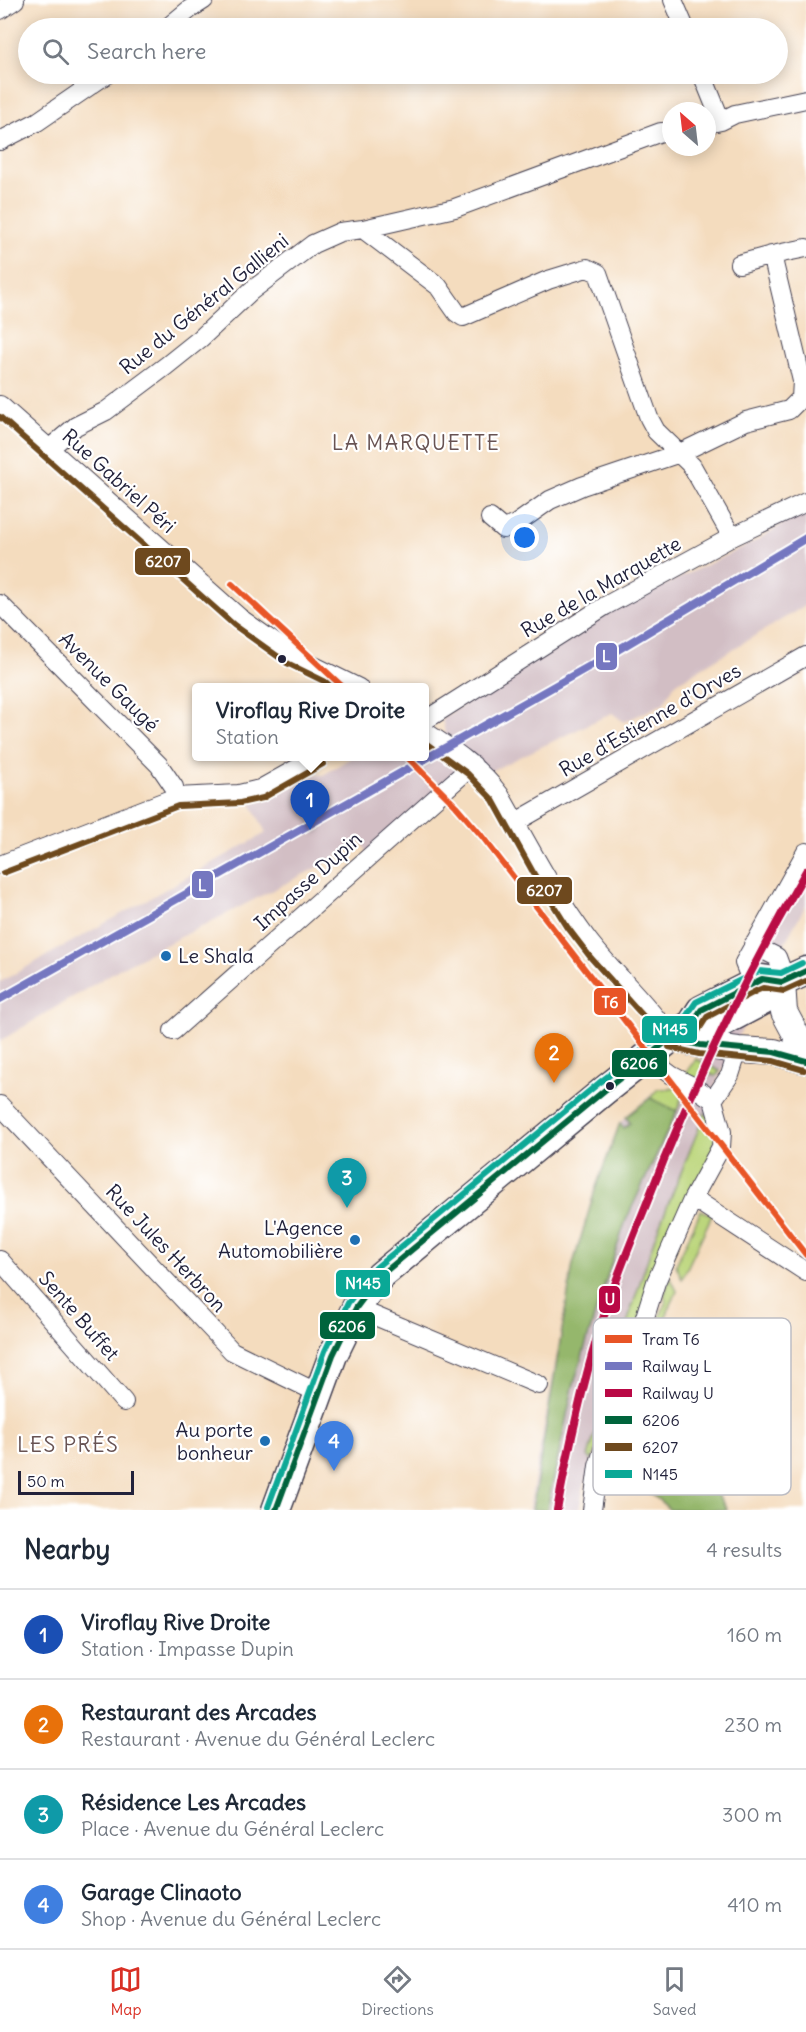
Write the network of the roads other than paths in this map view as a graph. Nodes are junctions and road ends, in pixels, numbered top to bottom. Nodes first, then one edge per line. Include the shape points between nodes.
1 (15, 0) edge
2 (204, 0) edge
3 (673, 0) edge
4 (0, 10) edge
5 (180, 18) edge
6 (681, 18) edge
7 (93, 84) edge
8 (704, 84) edge
9 (806, 99) edge
10 (709, 102) edge
11 (716, 121) edge
12 (662, 132) edge
13 (0, 141) edge
14 (363, 229) junction
15 (806, 248) edge
16 (772, 255) junction
17 (739, 264) dead end
18 (0, 405) edge
19 (50, 448) junction
20 (680, 453) junction
21 (806, 502) edge
22 (490, 518) dead end
23 (732, 537) junction
24 (0, 604) edge
25 (806, 656) edge
26 (350, 683) edge
27 (429, 718) edge
28 (429, 734) edge
29 (310, 761) edge
30 (473, 765) junction
31 (176, 797) junction
32 (516, 822) junction
33 (806, 852) edge
34 (0, 865) edge
35 (753, 945) junction
36 (794, 976) edge
37 (753, 983) junction
38 (173, 1031) dead end
39 (681, 1031) junction
40 (738, 1050) junction
41 (806, 1053) edge
42 (647, 1057) junction
43 (806, 1060) edge
44 (713, 1100) junction
45 (0, 1105) edge
46 (693, 1198) junction
47 (0, 1260) edge
48 (806, 1272) edge
49 (356, 1308) junction
50 (645, 1318) edge
51 (539, 1385) dead end
52 (320, 1394) junction
53 (124, 1402) dead end
54 (594, 1495) edge
55 (276, 1510) edge
56 (592, 1510) edge

1 - 4 street
2 - 5 street
3 - 6 street
7 - 13 street via 38,122
8 - 10 street
9 - 11 street
12 - 14 street, Rue du Général Gallieni via 455,208
14 - 19 street, Rue du Général Gallieni via 340,232 313,244 251,291 166,366
14 - 20 street via 438,286 463,317 548,280 587,268 597,273 649,418 656,431
15 - 16 street
16 - 17 street
16 - 20 street via 802,381 801,398 789,410 746,422
18 - 19 street, Rue Gabriel Péri
19 - 26 street, Rue Gabriel Péri via 240,618 292,655
20 - 22 street via 582,486 550,500 503,530
20 - 23 street via 703,482
21 - 23 street, Rue de la Marquette
23 - 27 street, Rue de la Marquette via 602,608
24 - 31 street, Avenue Gaugé via 159,765
25 - 32 street, Rue d'Estienne d'Orves
28 - 30 street
29 - 31 street via 266,787 239,794
30 - 32 street via 489,780
30 - 38 street, Impasse Dupin
31 - 34 street
32 - 39 street via 589,942 658,1018
33 - 35 street
35 - 36 street via 777,957 781,968
35 - 37 street via 744,963
36 - 37 main road via 762,978
36 - 39 main road via 770,997 711,1028
36 - 41 street via 784,1012
37 - 39 main road via 701,1010
39 - 40 street via 700,1045
39 - 42 main road
40 - 43 street via 774,1052
40 - 44 street via 730,1075
42 - 44 street
42 - 49 main road via 414,1246 380,1276
44 - 46 street via 722,1132 721,1147
45 - 52 street, Rue Jules Herbron via 232,1352
46 - 48 street
46 - 50 street
47 - 53 street, Sente Buffet
49 - 51 street
49 - 52 main road via 333,1355
52 - 55 main road
54 - 56 street

